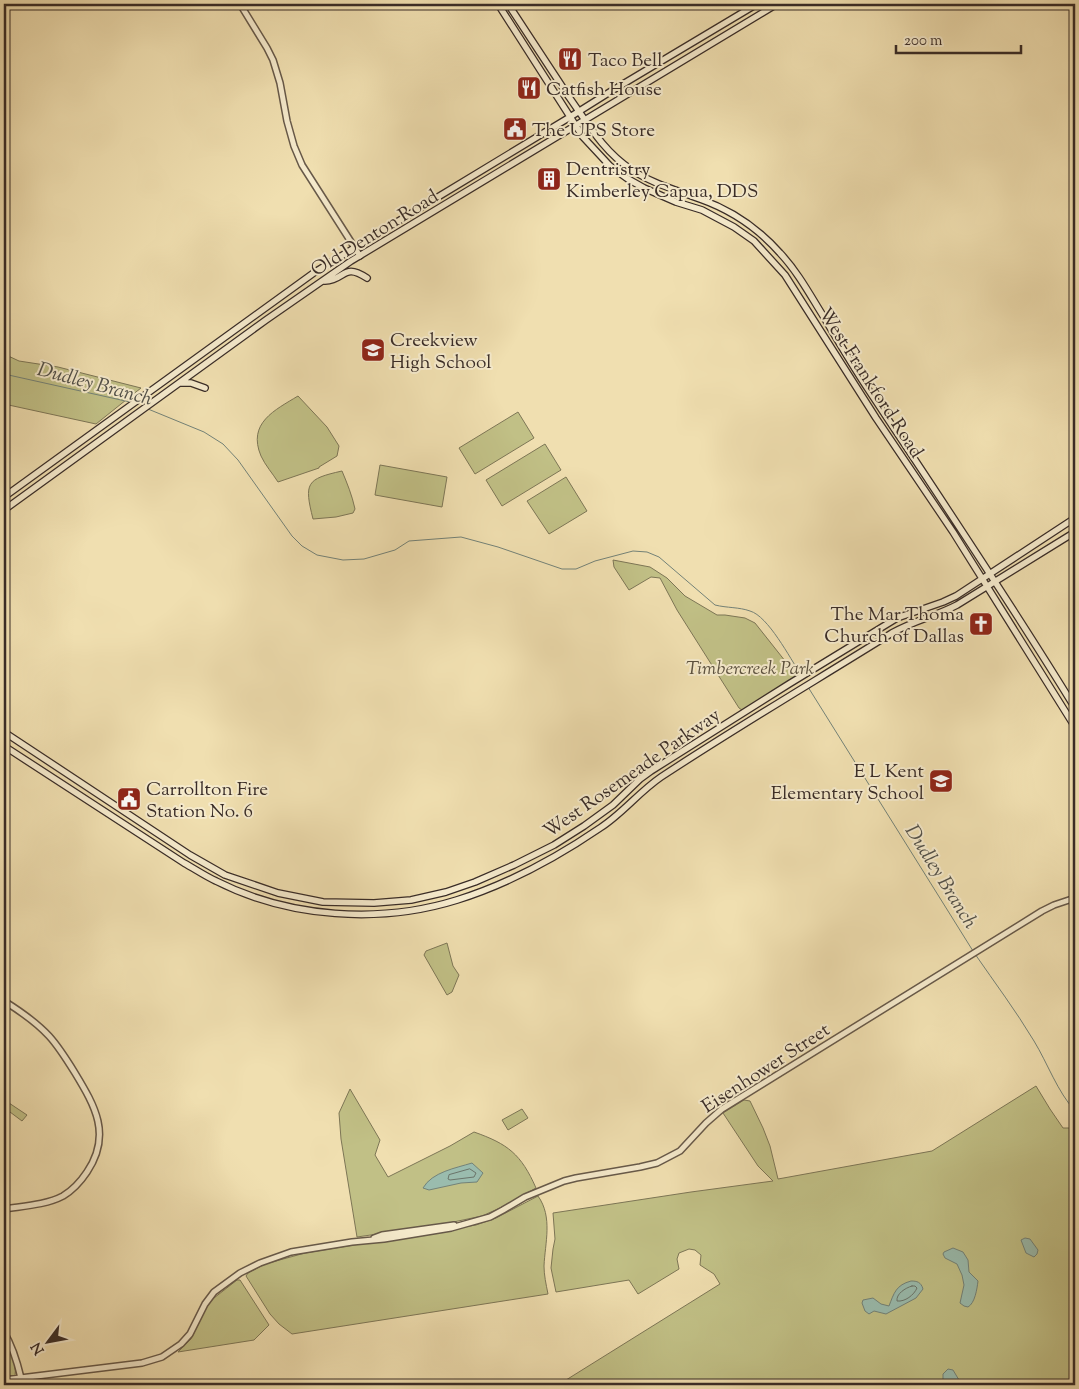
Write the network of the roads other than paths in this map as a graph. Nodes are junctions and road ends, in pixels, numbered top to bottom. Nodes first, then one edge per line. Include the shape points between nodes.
1 (240, 4) edge
2 (498, 4) edge
3 (508, 4) edge
4 (757, 4) edge
5 (777, 4) edge
6 (676, 52) junction
7 (543, 57) junction
8 (535, 62) junction
9 (682, 62) junction
10 (579, 111) junction
11 (570, 117) junction
12 (585, 120) junction
13 (576, 125) junction
14 (495, 163) junction
15 (501, 172) junction
16 (355, 248) junction
17 (360, 256) junction
18 (368, 278) dead end
19 (323, 281) junction
20 (180, 383) junction
21 (205, 388) dead end
22 (70, 450) junction
23 (76, 458) junction
24 (4, 498) edge
25 (4, 510) edge
26 (1075, 518) edge
27 (1075, 532) edge
28 (990, 573) junction
29 (982, 578) junction
30 (996, 582) junction
31 (988, 587) junction
32 (1075, 708) edge
33 (1075, 727) edge
34 (4, 734) edge
35 (4, 746) edge
36 (138, 821) junction
37 (132, 830) junction
38 (1075, 898) edge
39 (4, 1001) edge
40 (4, 1208) edge
41 (4, 1332) edge
42 (21, 1378) junction
43 (4, 1380) edge

1 - 16 street via 273,60 287,121 302,165
2 - 8 main road, West Frankford Road
3 - 7 main road, West Frankford Road
4 - 6 main road, Old Denton Road
5 - 9 main road, Old Denton Road
6 - 9 main road
6 - 10 main road, Old Denton Road
7 - 8 main road
7 - 10 main road, West Frankford Road
8 - 11 main road, West Frankford Road
9 - 12 main road, Old Denton Road
10 - 11 main road, Old Denton Road
10 - 12 main road, West Frankford Road
11 - 13 main road, West Frankford Road
11 - 14 main road, Old Denton Road
12 - 13 main road, Old Denton Road
12 - 28 main road, West Frankford Road via 609,151 632,170 659,185 724,208 754,228 779,252
13 - 15 main road, Old Denton Road
13 - 29 main road, West Frankford Road via 597,153 628,179 654,193 708,212 734,227 754,241 778,266
14 - 15 main road
14 - 16 main road, Old Denton Road
15 - 17 main road, Old Denton Road
16 - 17 street
16 - 22 main road, Old Denton Road via 316,272
17 - 19 main road, Old Denton Road
18 - 19 main road via 352,270
19 - 20 main road, Old Denton Road
20 - 21 main road
20 - 23 main road, Old Denton Road
22 - 23 main road
22 - 24 main road, Old Denton Road
23 - 25 main road, Old Denton Road
26 - 28 main road, West Rosemeade Parkway
27 - 30 main road, West Rosemeade Parkway
28 - 29 main road, West Rosemeade Parkway
28 - 30 main road, West Frankford Road
29 - 31 main road, West Frankford Road
29 - 36 main road, West Rosemeade Parkway via 956,596 897,618 789,684 651,771 613,806 554,845 475,882 430,896 374,903 338,903 278,893 225,875
30 - 31 main road, West Rosemeade Parkway
30 - 32 main road, West Frankford Road
31 - 33 main road, West Frankford Road
31 - 37 main road, West Rosemeade Parkway via 943,612 897,630 821,677 658,779 601,828 543,864 457,900 428,908 373,914 286,906 215,881
34 - 36 main road, West Rosemeade Parkway
35 - 37 main road, West Rosemeade Parkway
36 - 37 main road
38 - 42 street, Eisenhower Street via 1054,904 986,944 722,1109 680,1151 665,1160 640,1168 564,1181 490,1216 459,1224 382,1235 269,1258 214,1292 186,1339 162,1357 142,1363
39 - 40 street via 40,1027 60,1049 94,1105 99,1132 94,1161 85,1176 65,1195 49,1201
41 - 42 street via 17,1359
42 - 43 street, Eisenhower Street

